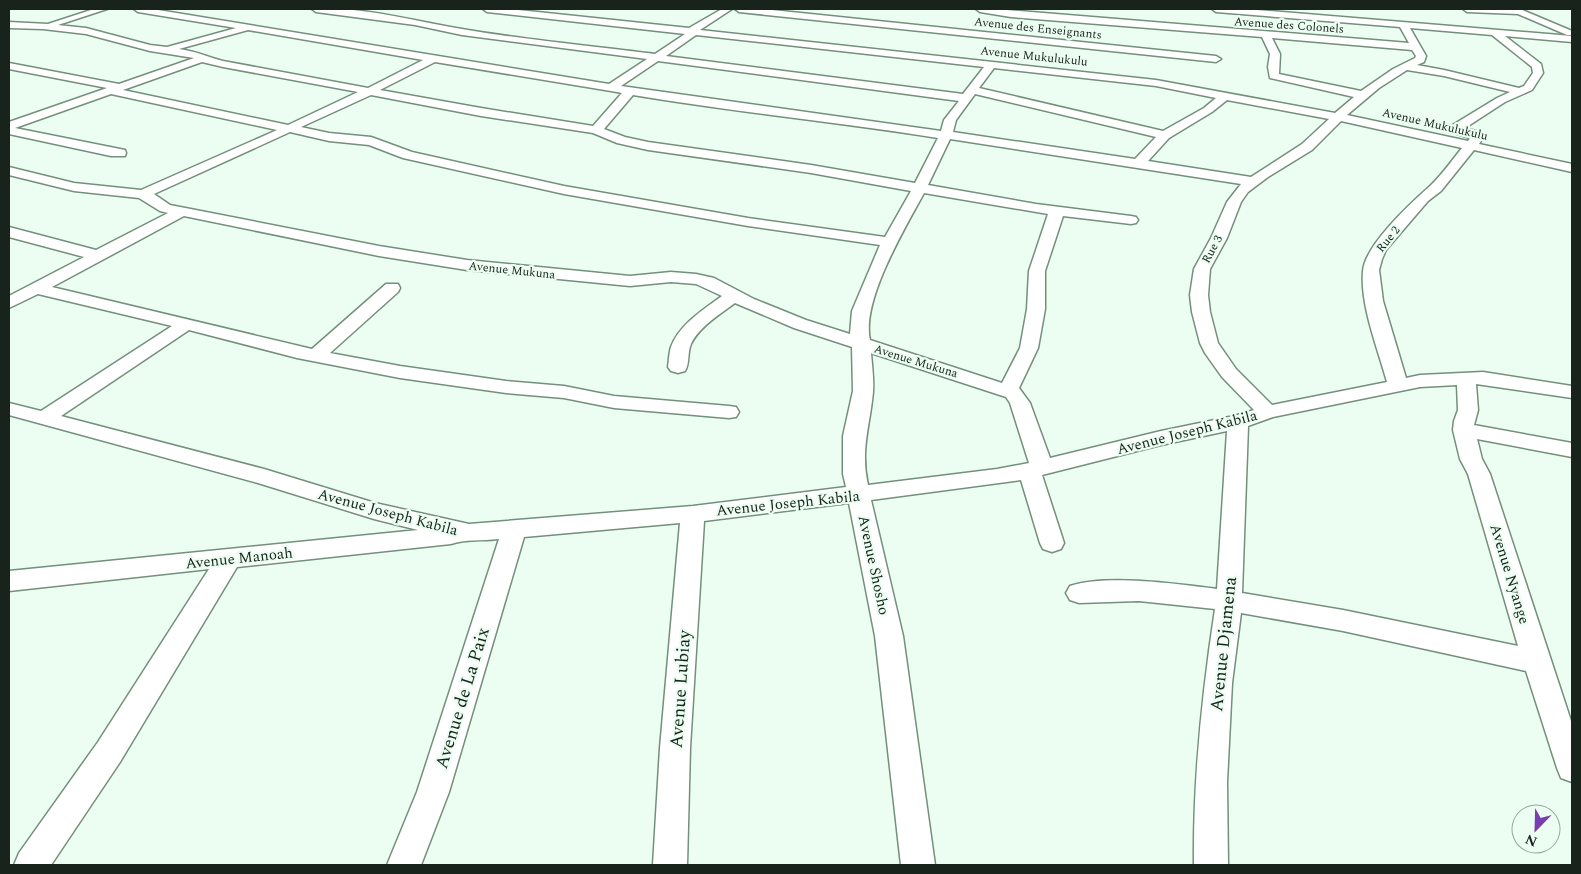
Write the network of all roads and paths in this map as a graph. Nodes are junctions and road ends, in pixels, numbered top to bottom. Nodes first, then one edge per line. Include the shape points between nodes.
1 (103, 9) edge
2 (138, 9) edge
3 (316, 9) edge
4 (488, 9) edge
5 (728, 9) edge
6 (739, 9) edge
7 (980, 9) edge
8 (1217, 9) edge
9 (1467, 9) edge
10 (522, 11) edge
11 (1518, 11) edge
12 (1533, 17) junction
13 (1558, 18) dead end
14 (499, 19) dead end
15 (997, 24) edge
16 (9, 25) edge
17 (43, 26) junction
18 (481, 26) dead end
19 (1404, 26) junction
20 (249, 28) junction
21 (693, 30) junction
22 (462, 32) junction
23 (1495, 33) junction
24 (1572, 34) edge
25 (9, 36) edge
26 (1266, 36) junction
27 (445, 39) dead end
28 (1216, 39) junction
29 (1572, 39) edge
30 (1416, 47) junction
31 (422, 48) dead end
32 (163, 50) junction
33 (409, 53) junction
34 (434, 58) junction
35 (656, 58) junction
36 (201, 59) junction
37 (991, 65) junction
38 (9, 66) edge
39 (1407, 67) junction
40 (611, 88) junction
41 (115, 89) junction
42 (371, 91) junction
43 (630, 91) junction
44 (1519, 91) junction
45 (1219, 92) junction
46 (968, 94) junction
47 (1363, 95) junction
48 (1339, 117) junction
49 (9, 126) edge
50 (290, 129) junction
51 (9, 130) edge
52 (596, 130) junction
53 (1165, 135) junction
54 (945, 136) junction
55 (1470, 145) junction
56 (120, 153) dead end
57 (1137, 165) junction
58 (1572, 168) edge
59 (9, 171) edge
60 (1252, 181) junction
61 (920, 188) junction
62 (143, 194) junction
63 (1057, 210) junction
64 (181, 212) junction
65 (1131, 220) dead end
66 (9, 232) edge
67 (890, 242) junction
68 (100, 256) junction
69 (392, 288) dead end
70 (36, 289) junction
71 (733, 296) junction
72 (9, 303) edge
73 (187, 324) junction
74 (861, 344) junction
75 (315, 356) junction
76 (678, 366) dead end
77 (1466, 378) junction
78 (1398, 385) junction
79 (1008, 391) junction
80 (1572, 392) edge
81 (9, 409) edge
82 (729, 412) dead end
83 (1268, 412) junction
84 (44, 418) junction
85 (1238, 422) junction
86 (1464, 430) junction
87 (1572, 450) edge
88 (1036, 470) junction
89 (858, 495) junction
90 (693, 514) junction
91 (514, 528) junction
92 (469, 533) junction
93 (1052, 543) dead end
94 (229, 559) junction
95 (9, 581) edge
96 (1079, 592) dead end
97 (1229, 602) junction
98 (1536, 662) junction
99 (1572, 768) edge
100 (31, 865) edge
101 (404, 865) edge
102 (670, 865) edge
103 (918, 865) edge
104 (1211, 865) edge

1 - 17 street
2 - 20 street
3 - 22 street via 415,22
4 - 10 street, Avenue Mukulukulu
5 - 21 street
6 - 15 street, Avenue des Enseignants
7 - 15 street, Avenue des Colonels
8 - 19 street
8 - 28 street
9 - 11 street
10 - 14 street
10 - 21 street, Avenue Mukulukulu
11 - 12 street
12 - 13 street
12 - 24 street
15 - 28 street, Avenue des Colonels via 1011,14
15 - 28 street, Avenue des Enseignants via 1216,64
16 - 17 street
17 - 25 street
17 - 32 street via 86,32
18 - 22 street
19 - 23 street
19 - 30 street
20 - 32 street
20 - 33 street
21 - 35 street
21 - 37 street, Avenue Mukulukulu via 978,60
22 - 27 street
22 - 35 street
23 - 29 street
23 - 44 street via 1538,68 1530,87
26 - 28 street, Avenue des Colonels
26 - 30 street, Avenue des Colonels
26 - 47 street via 1275,54 1274,76
30 - 39 street via 1421,59
31 - 33 street
32 - 36 street via 194,54
33 - 34 street
34 - 40 street
34 - 42 street
35 - 40 street
35 - 46 street
36 - 41 street
36 - 42 street
37 - 45 street, Avenue Mukulukulu
37 - 46 street, Avenue Shosho
38 - 41 street
39 - 44 street
39 - 47 street, Rue 3 via 1396,71
40 - 43 street
41 - 49 street
41 - 50 street
42 - 50 street
42 - 52 street
43 - 52 street
43 - 54 street
44 - 55 street via 1455,129 1476,136
45 - 48 street, Avenue Mukulukulu
45 - 53 street via 1208,110
46 - 53 street
46 - 54 street, Avenue Shosho via 950,120
47 - 48 street, Rue 3
48 - 55 street, Avenue Mukulukulu
48 - 60 street, Rue 3 via 1307,147
50 - 62 street
50 - 67 street via 371,141 408,155 564,190
51 - 56 street
52 - 61 street via 632,143 802,167
53 - 57 street
54 - 57 street
54 - 61 street, Avenue Shosho
55 - 58 street, Avenue Mukulukulu
55 - 78 street, Rue 2 via 1436,188 1423,198 1379,248 1374,259 1371,270 1374,301
57 - 60 street
59 - 62 street, Avenue Mukuna via 74,187
60 - 83 street, Rue 3 via 1237,195 1208,257 1200,278 1199,295 1204,328 1214,353 1235,380
61 - 63 street
61 - 67 street, Avenue Shosho
62 - 64 street, Avenue Mukuna via 165,208
63 - 65 street
63 - 79 street via 1037,270 1030,348
64 - 68 street
64 - 71 street, Avenue Mukuna via 466,265 630,281 689,278 708,282
66 - 68 street
67 - 74 street, Avenue Shosho via 861,311 858,329
68 - 70 street
69 - 75 street
70 - 72 street
70 - 73 street
71 - 74 street, Avenue Mukuna via 800,324
71 - 76 street via 691,333 682,346
73 - 75 street
73 - 84 street
74 - 79 street, Avenue Mukuna
74 - 89 street, Avenue Shosho via 863,391 854,436 854,474
75 - 82 street via 506,388
77 - 78 street, Avenue Joseph Kabila
77 - 80 street, Avenue Joseph Kabila
77 - 86 street, Avenue Nyange via 1468,410
78 - 83 street, Avenue Joseph Kabila
79 - 88 street via 1018,398
81 - 84 street, Avenue Joseph Kabila
83 - 85 street, Avenue Joseph Kabila
84 - 92 street, Avenue Joseph Kabila via 374,511
85 - 88 street, Avenue Joseph Kabila
85 - 97 street, Avenue Djamena
86 - 87 street
86 - 98 street, Avenue Nyange
88 - 89 street, Avenue Joseph Kabila
88 - 93 street
89 - 90 street, Avenue Joseph Kabila
89 - 103 street, Avenue Shosho via 889,636
90 - 91 street, Avenue Joseph Kabila
90 - 102 street, Avenue Lubiay via 675,748
91 - 92 street, Avenue Joseph Kabila
91 - 101 street, Avenue de La Paix via 433,792
92 - 94 street, Avenue Manoah
94 - 95 street, Avenue Manoah
94 - 100 street via 109,752
96 - 97 street via 1146,592
97 - 98 street via 1380,628
97 - 104 street, Avenue Djamena via 1218,683 1211,782
98 - 99 street, Avenue Nyange

